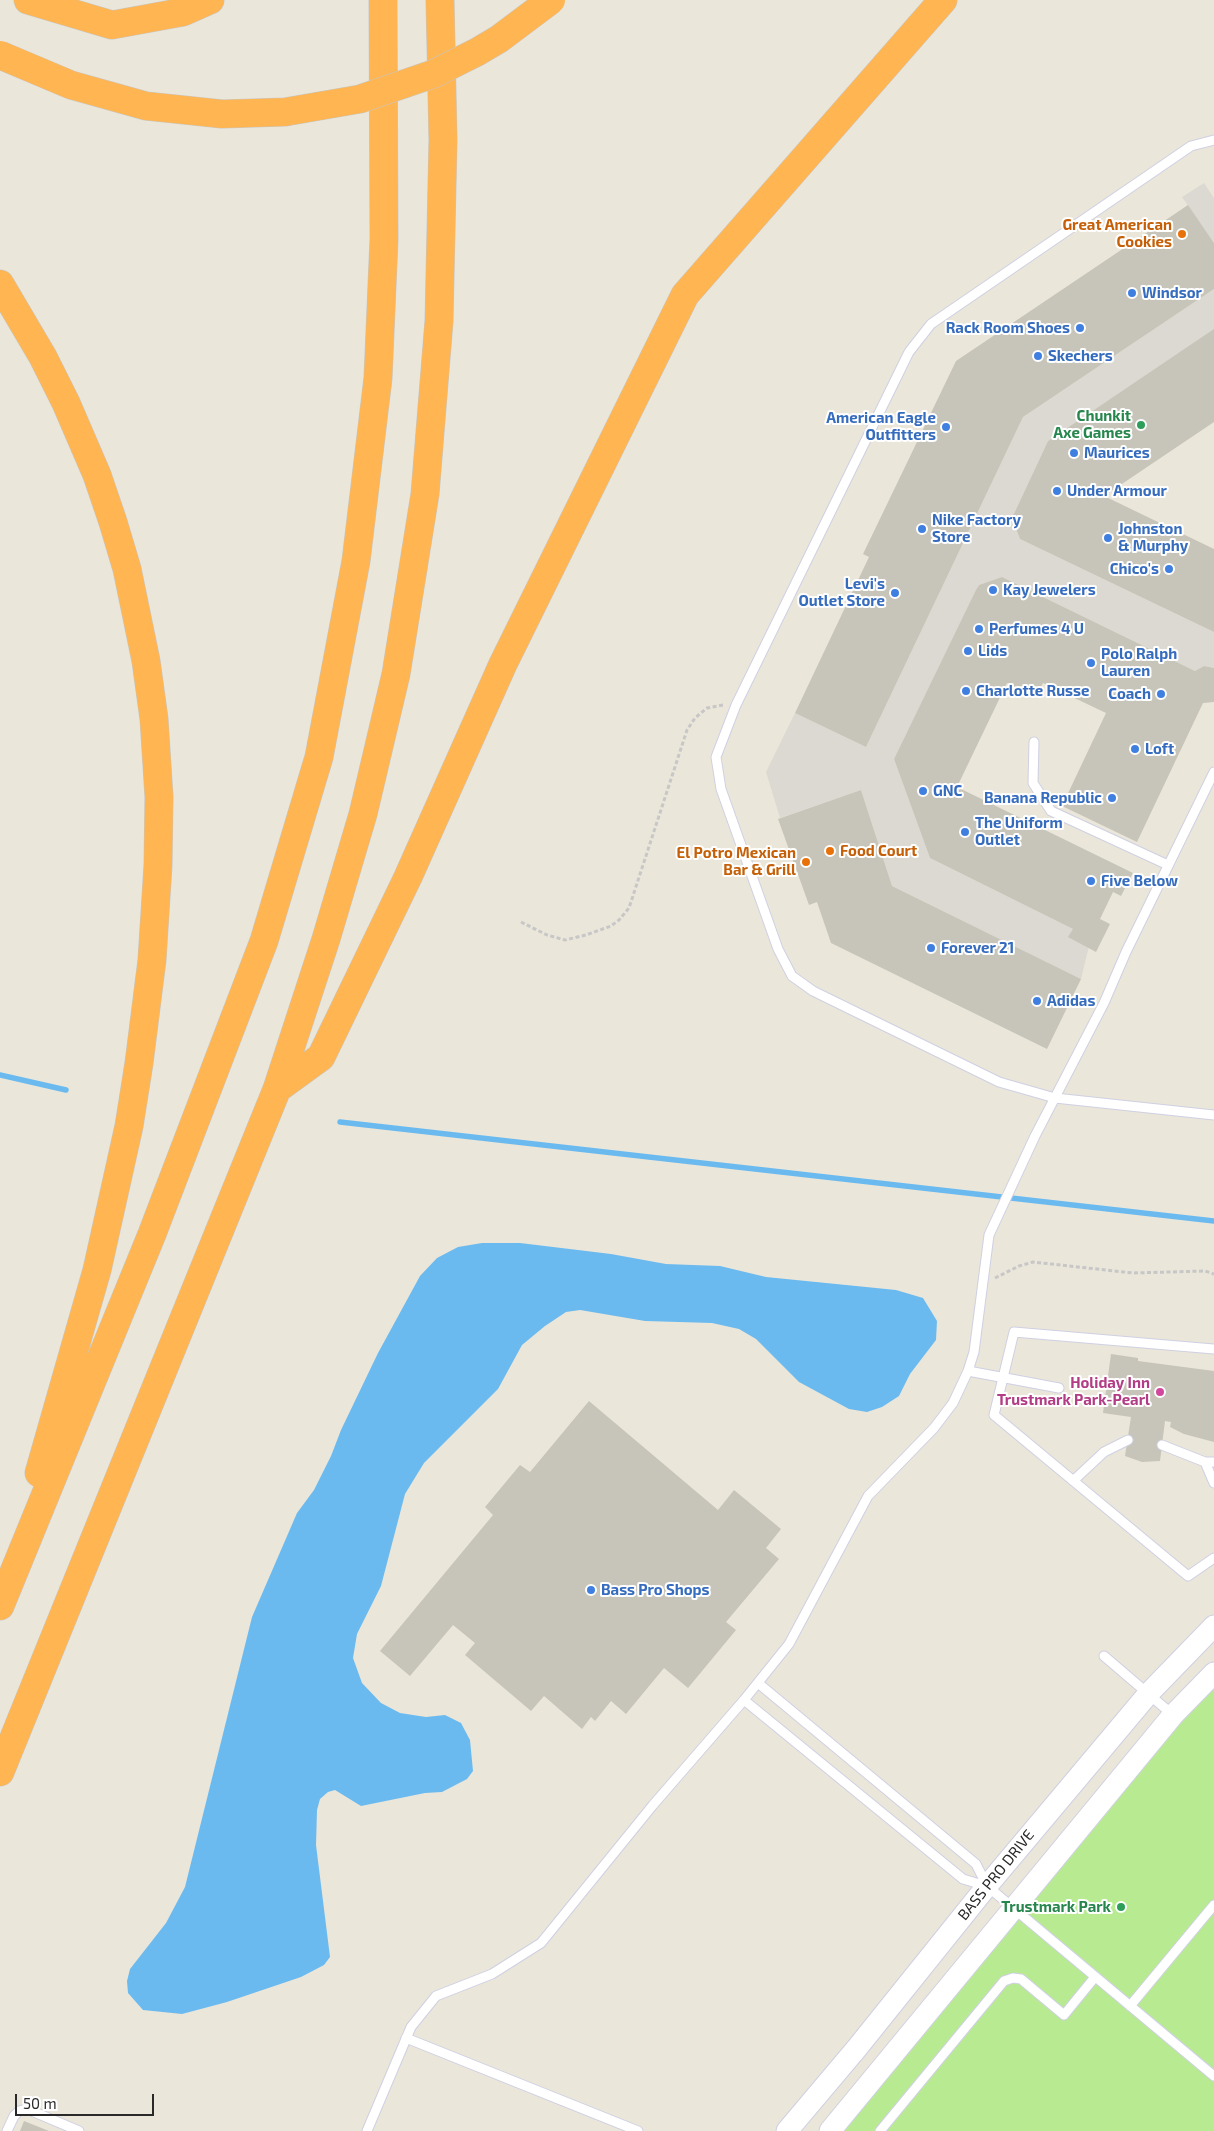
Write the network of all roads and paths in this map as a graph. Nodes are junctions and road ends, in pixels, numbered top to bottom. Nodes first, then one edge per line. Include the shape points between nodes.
1 (28, 0) edge
2 (210, 0) edge
3 (382, 0) edge
4 (440, 0) edge
5 (551, 0) edge
6 (943, 0) edge
7 (0, 54) edge
8 (1214, 140) edge
9 (0, 284) edge
10 (736, 705) junction
11 (1034, 742) dead end
12 (1214, 772) edge
13 (1168, 865) junction
14 (522, 922) dead end
15 (277, 1089) junction
16 (1054, 1098) junction
17 (1214, 1115) edge
18 (1214, 1274) edge
19 (982, 1280) junction
20 (1214, 1349) edge
21 (968, 1371) junction
22 (1003, 1379) junction
23 (1059, 1388) dead end
24 (1128, 1440) dead end
25 (1162, 1445) dead end
26 (1210, 1462) edge
27 (1073, 1481) junction
28 (1214, 1483) edge
29 (1214, 1558) edge
30 (4, 1595) edge
31 (1214, 1626) edge
32 (1104, 1656) dead end
33 (1214, 1674) edge
34 (758, 1682) junction
35 (1149, 1693) junction
36 (744, 1700) junction
37 (1173, 1715) junction
38 (0, 1772) edge
39 (986, 1886) junction
40 (1214, 1905) edge
41 (1013, 1908) junction
42 (1095, 1977) junction
43 (1130, 2006) junction
44 (406, 2038) junction
45 (1214, 2076) edge
46 (7, 2131) edge
47 (79, 2131) edge
48 (367, 2131) edge
49 (638, 2131) edge
50 (787, 2131) edge
51 (830, 2131) edge
52 (880, 2131) edge

1 - 2 highway via 112,25 183,12
3 - 30 highway via 384,239 378,378 356,561 318,757 264,941 152,1234
4 - 15 highway via 443,140 439,321 425,494 396,674 363,814
5 - 7 highway, bridge via 477,52 432,74 360,99 285,112 222,114 146,106 71,85
6 - 15 highway via 685,295 503,664 408,877 321,1057
8 - 10 lane via 1191,146 931,324 909,352
9 - 30 highway via 66,403 114,522 146,661 159,797 152,960 126,1141 98,1270
10 - 14 path via 707,708 687,730 629,908 620,920 611,926 565,940
10 - 16 lane via 716,757 721,789 778,949 792,976 813,991 999,1082
11 - 13 lane via 1033,783 1051,811
12 - 13 lane
13 - 16 lane via 1104,1003
15 - 38 highway
16 - 17 lane
16 - 19 lane via 989,1234
18 - 19 path via 1205,1271 1133,1273 1033,1262 998,1278
19 - 21 lane via 974,1352
20 - 22 lane via 1014,1332
21 - 22 lane
21 - 34 lane via 953,1404 934,1428 868,1496 789,1644
22 - 23 lane
22 - 27 lane via 994,1415
24 - 27 lane via 1104,1452
25 - 26 lane
26 - 28 lane
27 - 29 lane via 1188,1576
31 - 35 street, BASS PRO DRIVE
32 - 35 lane
33 - 37 street
34 - 36 lane
34 - 39 lane via 976,1864
35 - 37 lane
35 - 39 street, BASS PRO DRIVE
36 - 39 lane via 963,1879
36 - 44 lane via 541,1943 492,1974 436,1996
37 - 41 street
39 - 41 lane
39 - 50 street, BASS PRO DRIVE
40 - 43 lane
41 - 42 lane
41 - 51 street
42 - 43 lane
42 - 52 lane via 1064,2015 1021,1979 1004,1981
43 - 45 lane
44 - 48 lane
44 - 49 lane
46 - 47 lane via 14,2116 26,2109

